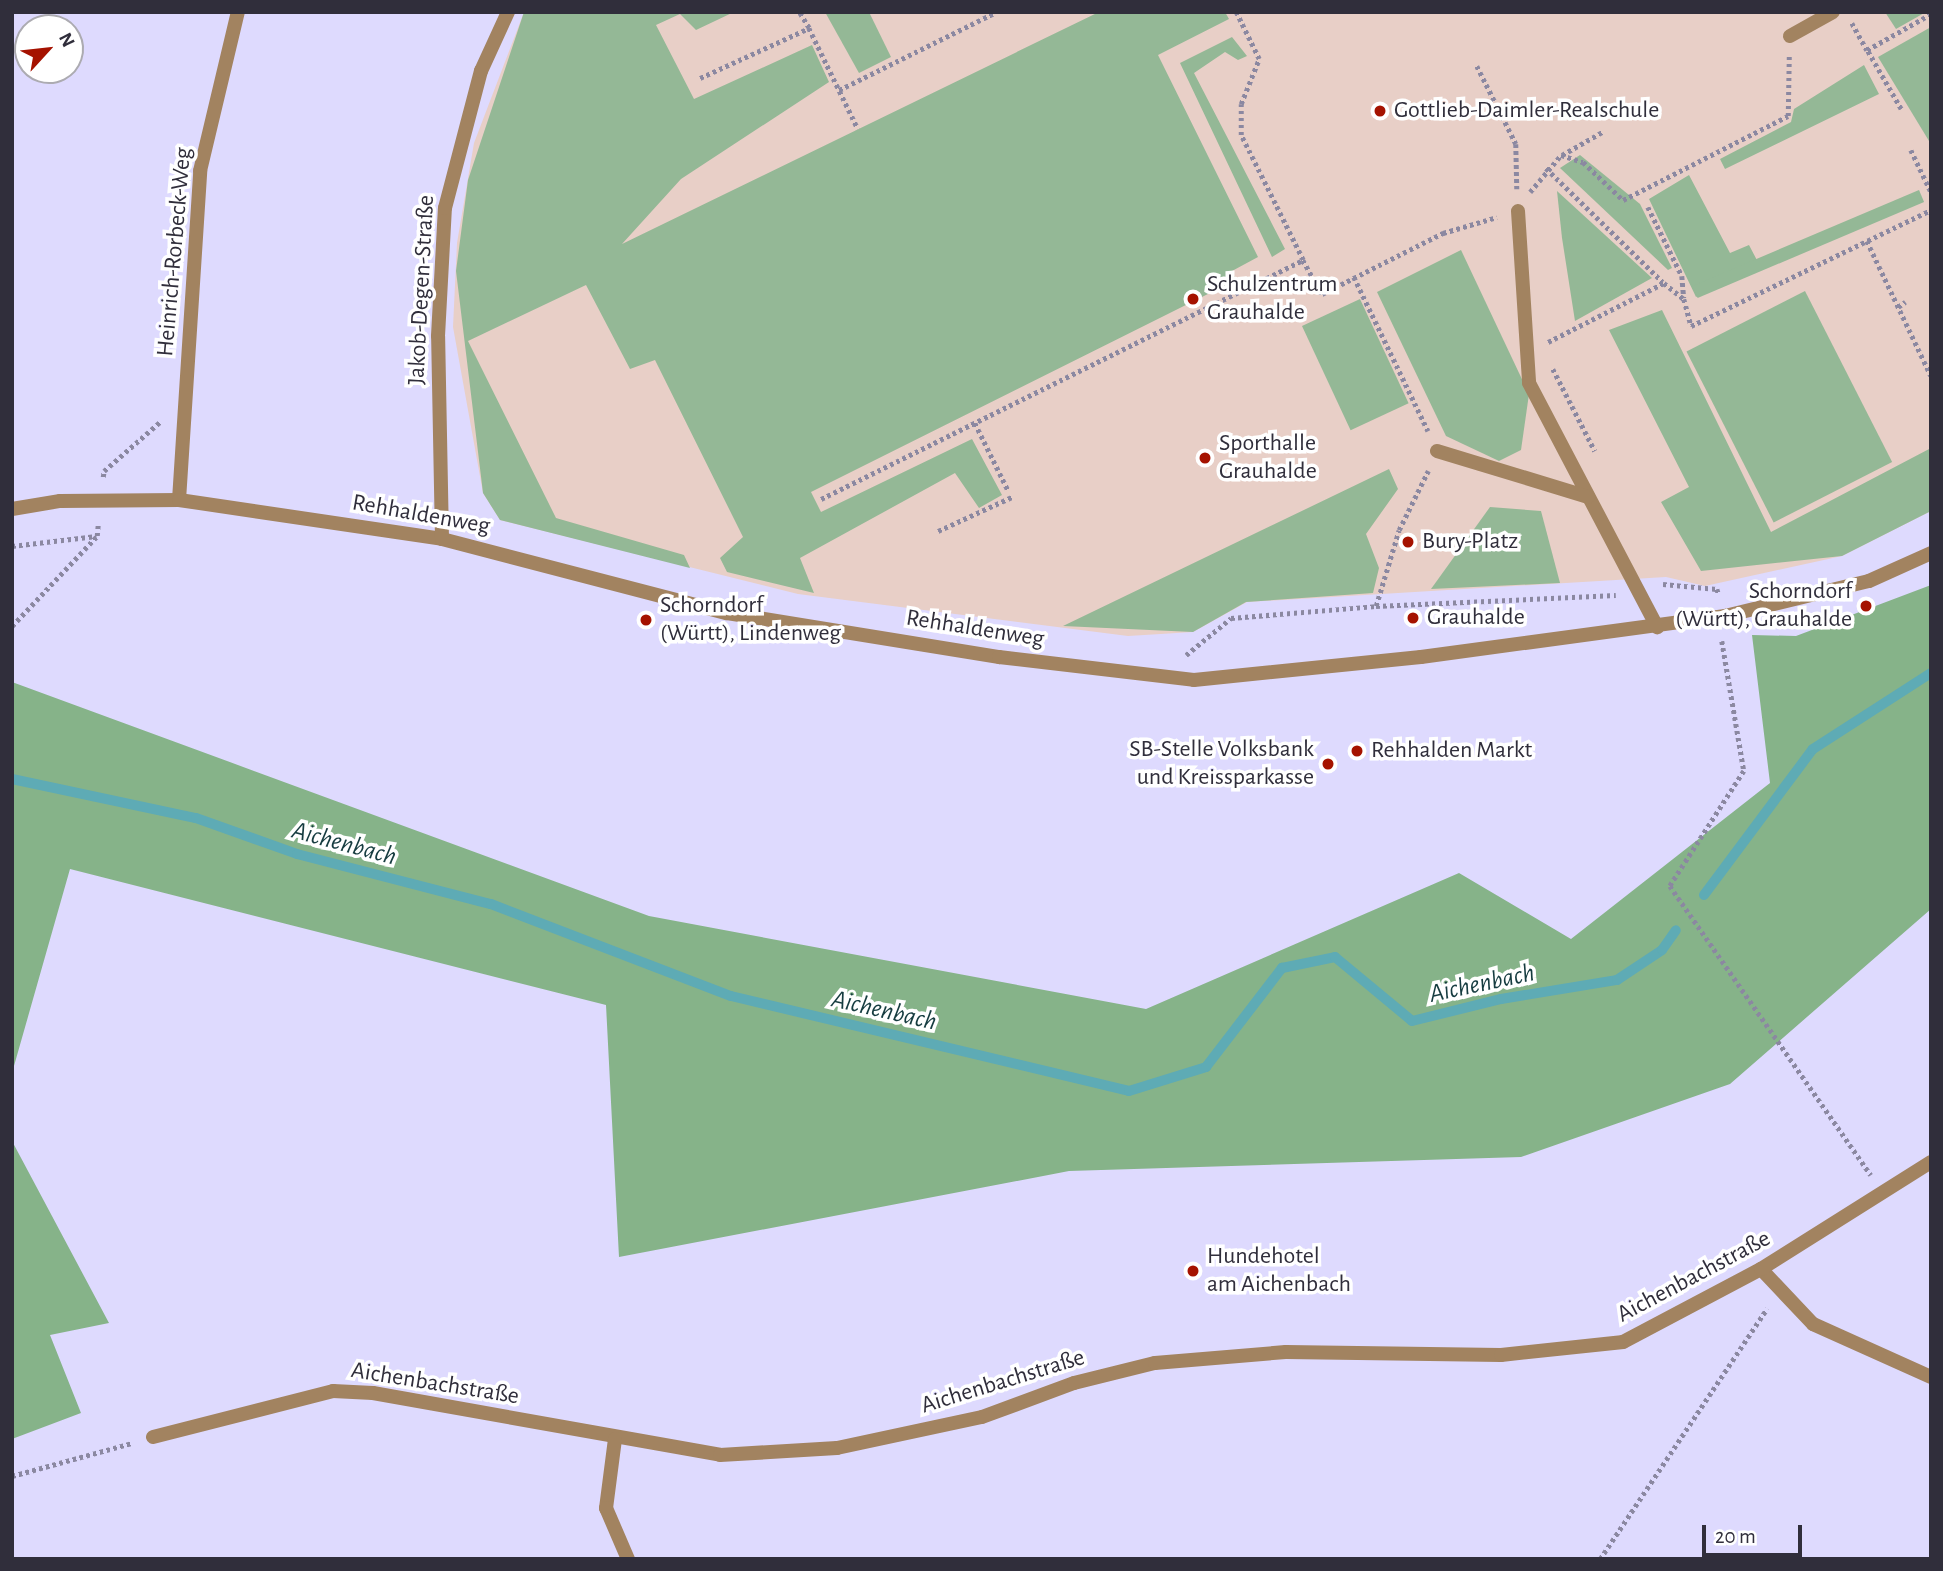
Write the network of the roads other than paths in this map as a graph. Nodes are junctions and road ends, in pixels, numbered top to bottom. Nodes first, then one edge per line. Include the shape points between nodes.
1 (238, 12) edge
2 (508, 12) edge
3 (1833, 12) edge
4 (1790, 36) road end
5 (1518, 211) road end
6 (1437, 451) road end
7 (1588, 497) junction
8 (179, 500) junction
9 (12, 509) edge
10 (442, 538) junction
11 (1931, 552) edge
12 (1657, 626) junction
13 (1931, 1162) edge
14 (1761, 1269) junction
15 (1931, 1377) edge
16 (153, 1437) road end
17 (615, 1439) junction
18 (628, 1559) edge

1 - 8 street, Heinrich-Rorbeck-Weg via 200,171
2 - 10 street, Jakob-Degen-Straße via 481,71 445,208 439,336
3 - 4 street
5 - 7 street via 1530,383
6 - 7 street
7 - 12 street
8 - 9 street, Rehhaldenweg via 60,501
8 - 10 street, Rehhaldenweg
10 - 12 street, Rehhaldenweg via 727,612 1159,678 1250,677
11 - 12 street, Rehhaldenweg via 1869,581 1725,616
13 - 14 street, Aichenbachstraße
14 - 15 street via 1813,1324
14 - 17 street, Aichenbachstraße via 1623,1342 1501,1355 1286,1352 1155,1363 1074,1383 982,1417 837,1448 720,1455
16 - 17 street, Aichenbachstraße via 333,1391 448,1405
17 - 18 street via 606,1508

